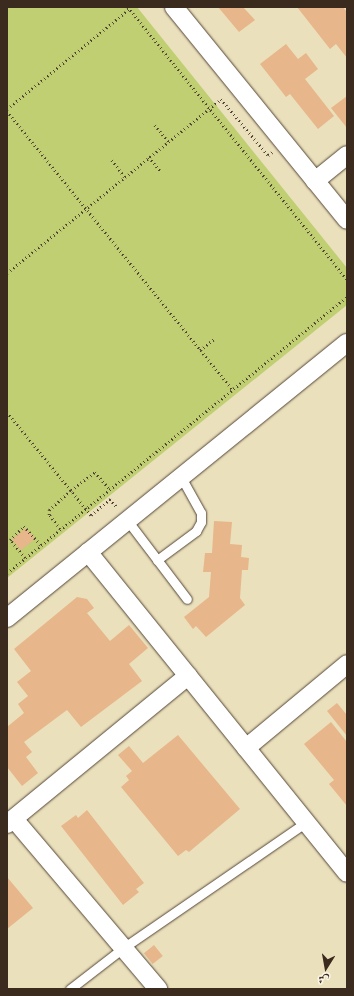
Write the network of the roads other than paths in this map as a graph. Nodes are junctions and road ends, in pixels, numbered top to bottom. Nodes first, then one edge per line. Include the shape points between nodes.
1 (174, 7) edge
2 (347, 155) edge
3 (315, 181) junction
4 (347, 220) edge
5 (347, 343) edge
6 (181, 477) junction
7 (127, 520) junction
8 (88, 552) junction
9 (157, 560) junction
10 (187, 599) dead end
11 (7, 618) edge
12 (347, 664) edge
13 (188, 676) junction
14 (246, 748) junction
15 (11, 822) edge
16 (306, 822) junction
17 (347, 874) edge
18 (123, 948) junction
19 (70, 989) edge
20 (158, 989) edge

1 - 3 street
2 - 3 street
3 - 4 street
5 - 6 street
6 - 7 street
6 - 9 lane via 201,513 201,522 196,530
7 - 8 street
7 - 9 lane
8 - 11 street
8 - 13 street
9 - 10 lane
12 - 14 street
13 - 14 street
13 - 15 street
14 - 16 street
15 - 18 street
16 - 17 street
16 - 18 lane
18 - 19 lane
18 - 20 street

